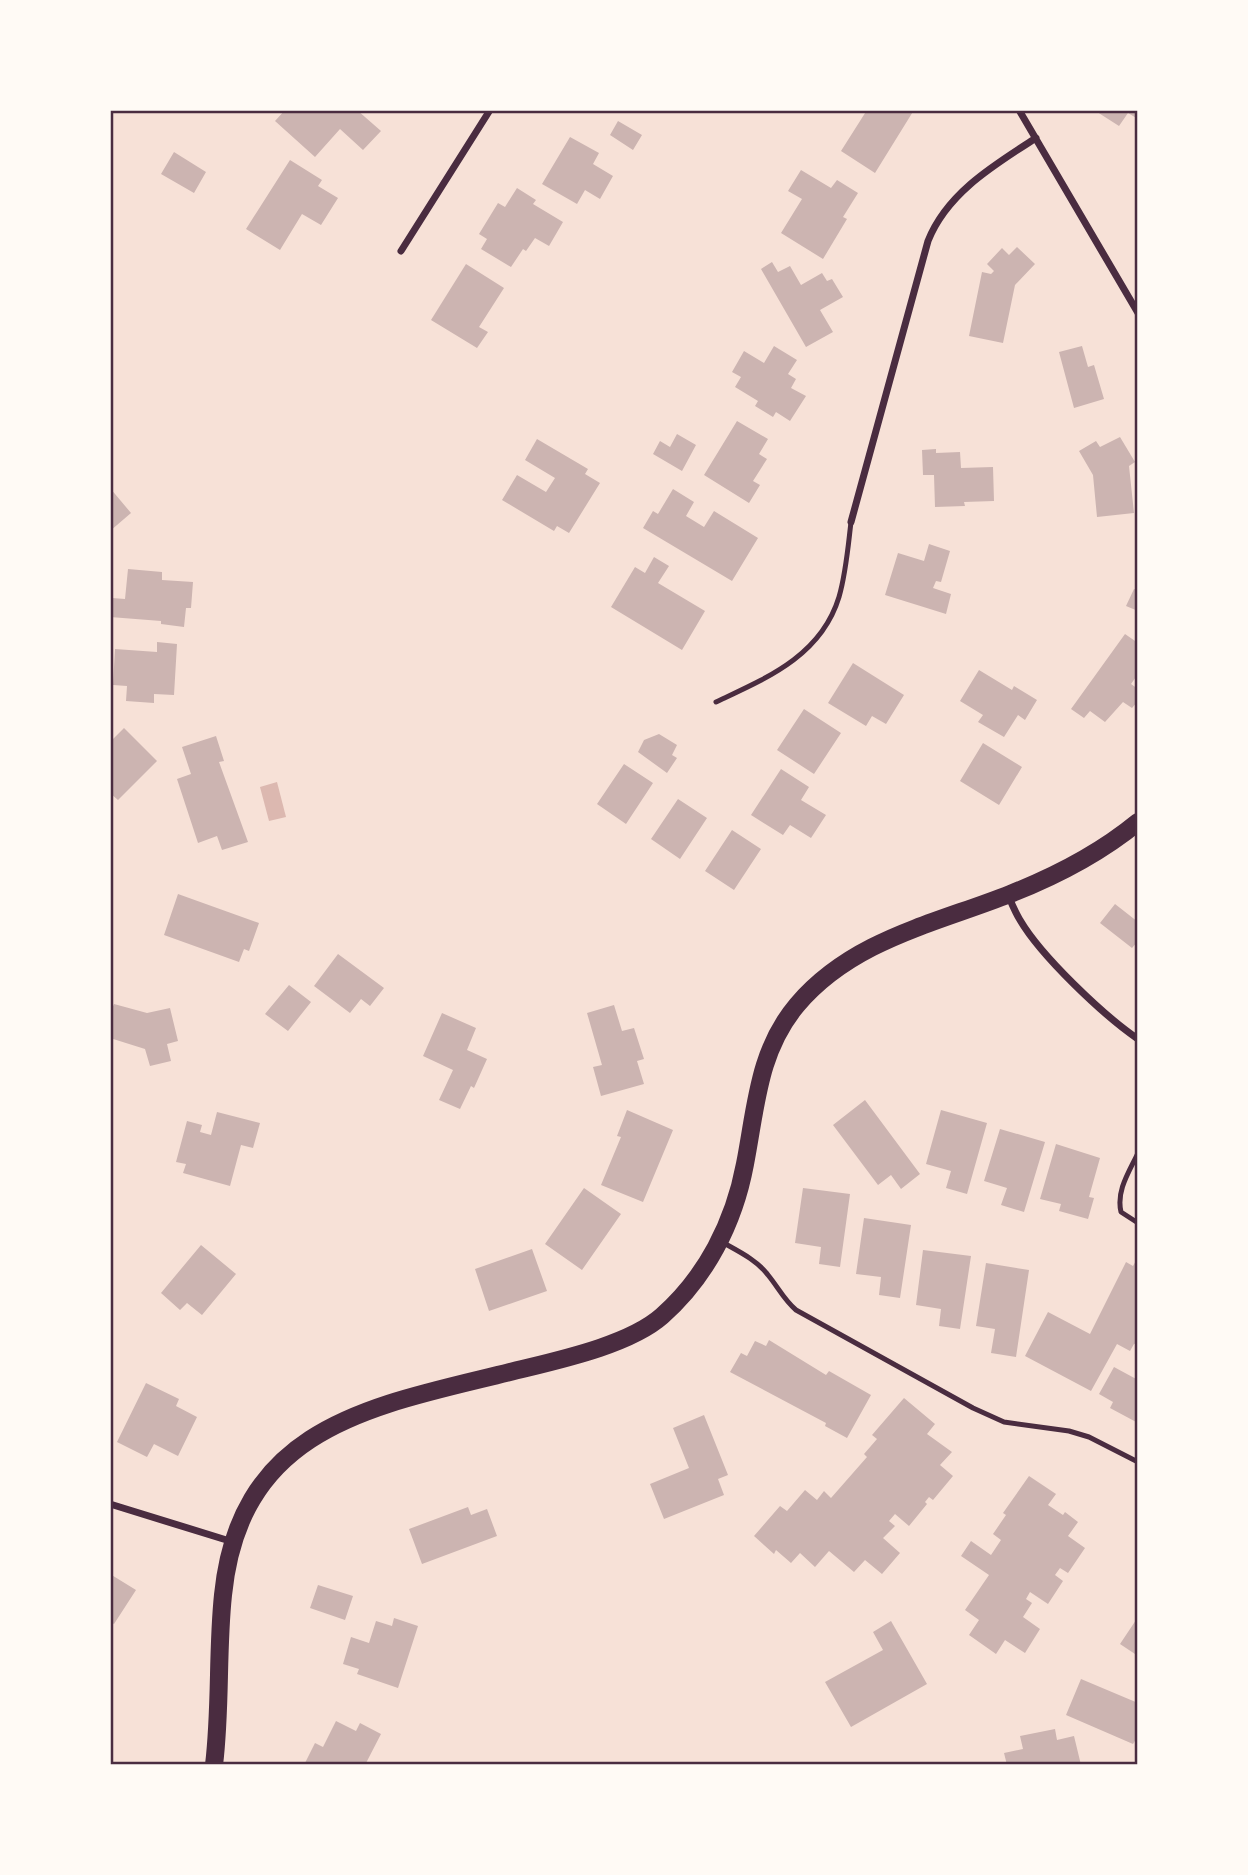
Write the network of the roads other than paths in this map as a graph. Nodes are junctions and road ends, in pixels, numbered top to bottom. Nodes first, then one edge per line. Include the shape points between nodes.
1 (490, 110) edge
2 (1018, 110) edge
3 (1036, 138) junction
4 (401, 251) dead end
5 (1138, 313) edge
6 (851, 522) joint
7 (716, 702) dead end
8 (1138, 822) edge
9 (1008, 895) junction
10 (1138, 1040) edge
11 (1138, 1153) edge
12 (1138, 1223) edge
13 (720, 1240) junction
14 (1138, 1462) edge
15 (110, 1504) edge
16 (233, 1542) junction
17 (214, 1765) edge

1 - 4 street
2 - 3 street
3 - 5 street
3 - 6 street via 1000,160 934,225
6 - 7 lane via 839,598 816,642 776,671
8 - 9 main road via 1072,867
9 - 10 street via 1020,921 1058,967
9 - 13 main road via 866,949 828,975 797,1005 765,1061 745,1169
11 - 12 lane via 1119,1203 1121,1212
13 - 14 lane via 755,1261 796,1310 973,1408 1004,1422 1089,1437
13 - 16 main road via 691,1289 657,1321 632,1335 568,1357 394,1401 306,1440 286,1456 256,1493
15 - 16 street
16 - 17 main road via 223,1596

